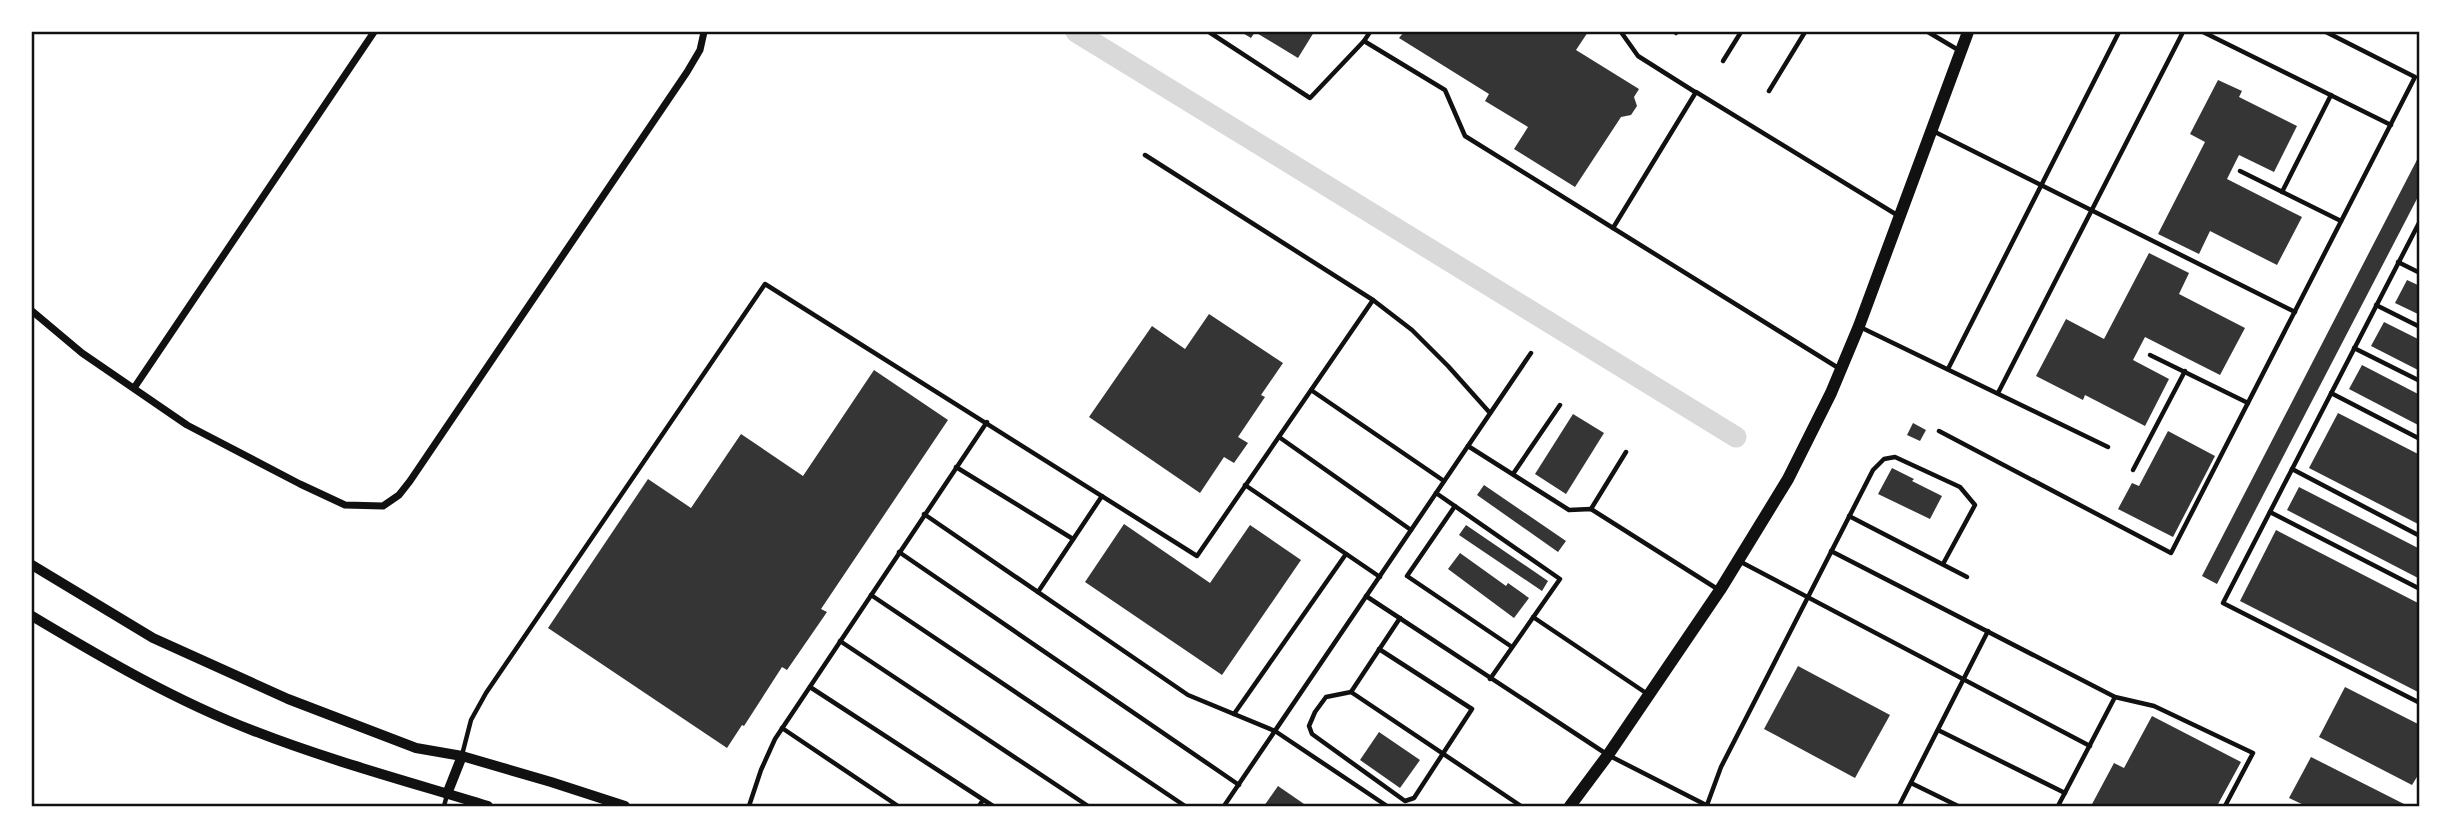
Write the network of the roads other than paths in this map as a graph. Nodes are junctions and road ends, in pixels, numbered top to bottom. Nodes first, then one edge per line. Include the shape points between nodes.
1 (374, 32) edge
2 (704, 32) edge
3 (1209, 32) edge
4 (1370, 32) edge
5 (1621, 32) edge
6 (1741, 32) edge
7 (1805, 32) edge
8 (1928, 32) edge
9 (1968, 32) edge
10 (2119, 32) edge
11 (2183, 32) edge
12 (2203, 32) edge
13 (2326, 32) edge
14 (1364, 41) junction
15 (1961, 51) junction
16 (1723, 61) dead end
17 (1769, 91) dead end
18 (1696, 92) junction
19 (2331, 95) junction
20 (2391, 125) junction
21 (1931, 130) junction
22 (1145, 155) dead end
23 (2240, 171) dead end
24 (2042, 185) junction
25 (2281, 192) junction
26 (2092, 210) junction
27 (1901, 217) junction
28 (2341, 221) junction
29 (2420, 221) edge
30 (1612, 228) junction
31 (2398, 262) junction
32 (2420, 273) edge
33 (1373, 300) junction
34 (2376, 305) junction
35 (32, 311) edge
36 (2295, 312) junction
37 (1859, 326) junction
38 (2420, 327) edge
39 (2354, 348) junction
40 (1531, 354) dead end
41 (2150, 355) dead end
42 (1948, 369) junction
43 (1841, 370) junction
44 (2185, 371) junction
45 (2420, 381) edge
46 (134, 388) junction
47 (1311, 390) junction
48 (1998, 393) junction
49 (2331, 393) junction
50 (2248, 402) junction
51 (1560, 405) dead end
52 (1490, 413) junction
53 (986, 422) junction
54 (1939, 431) dead end
55 (1279, 437) junction
56 (2420, 439) edge
57 (1468, 446) junction
58 (2108, 447) dead end
59 (1626, 452) dead end
60 (956, 467) junction
61 (2292, 469) junction
62 (2133, 470) dead end
63 (1513, 474) junction
64 (1444, 481) junction
65 (1245, 485) junction
66 (1436, 493) junction
67 (1102, 496) junction
68 (1455, 506) junction
69 (1591, 509) junction
70 (2270, 512) junction
71 (924, 514) junction
72 (1849, 516) junction
73 (1411, 530) junction
74 (2420, 536) edge
75 (1073, 539) junction
76 (1831, 551) junction
77 (899, 552) junction
78 (1346, 554) junction
79 (1739, 561) junction
80 (1943, 564) junction
81 (32, 565) edge
82 (1380, 577) junction
83 (1967, 577) dead end
84 (2420, 589) edge
85 (1720, 590) junction
86 (1038, 592) junction
87 (871, 594) junction
88 (1366, 596) junction
89 (1808, 596) junction
90 (32, 616) edge
91 (1533, 617) junction
92 (1399, 618) junction
93 (1988, 631) junction
94 (840, 641) junction
95 (1512, 647) junction
96 (1379, 649) junction
97 (1490, 679) junction
98 (1964, 679) junction
99 (810, 687) junction
100 (1351, 692) junction
101 (1648, 694) junction
102 (2115, 697) junction
103 (2420, 703) edge
104 (1234, 714) junction
105 (782, 728) junction
106 (1938, 730) junction
107 (1275, 732) junction
108 (2090, 746) junction
109 (1443, 754) junction
110 (1608, 755) junction
111 (462, 756) junction
112 (1911, 783) junction
113 (1239, 785) junction
114 (2066, 793) junction
115 (447, 794) junction
116 (590, 795) junction
117 (983, 800) junction
118 (1708, 806) edge
119 (444, 807) edge
120 (488, 807) edge
121 (587, 807) edge
122 (625, 807) edge
123 (749, 807) edge
124 (898, 807) edge
125 (979, 807) edge
126 (993, 807) edge
127 (1088, 807) edge
128 (1185, 807) edge
129 (1224, 807) edge
130 (1387, 807) edge
131 (1521, 807) edge
132 (1570, 807) edge
133 (1899, 807) edge
134 (1958, 807) edge
135 (2058, 807) edge
136 (2225, 807) edge

1 - 46 street
2 - 46 street via 687,72 410,481 383,506 345,505 300,484 187,425
3 - 14 lane via 1310,98
4 - 14 lane
5 - 18 lane via 1638,56
6 - 16 lane
7 - 17 lane
8 - 15 lane
9 - 15 main road
10 - 24 lane
11 - 26 lane
12 - 19 lane
13 - 20 lane via 2415,77
14 - 30 lane via 1446,90 1465,136
15 - 21 main road
18 - 27 lane
18 - 30 lane
19 - 20 lane
19 - 25 lane
20 - 28 lane
21 - 24 lane
21 - 27 main road
22 - 33 lane
23 - 25 lane
24 - 26 lane
24 - 42 lane
25 - 28 lane
26 - 36 lane
26 - 48 lane
27 - 37 main road
28 - 36 lane
29 - 31 lane
30 - 43 lane
31 - 32 lane
31 - 34 lane
33 - 47 lane
33 - 52 lane via 1412,330
34 - 38 lane
34 - 39 lane
35 - 46 street
36 - 50 lane
37 - 42 lane
37 - 43 main road
39 - 45 lane
39 - 49 lane
40 - 52 lane
41 - 44 lane
42 - 48 lane
43 - 79 main road via 1788,479
44 - 50 lane
44 - 62 lane
47 - 55 lane
47 - 64 lane
48 - 58 lane
49 - 56 lane
49 - 61 lane
50 - 54 lane via 2171,553
51 - 63 lane
52 - 57 lane
53 - 60 lane
53 - 67 lane
53 - 111 lane via 765,284 486,693 471,720
55 - 65 lane
55 - 73 lane
57 - 63 lane
57 - 64 lane
59 - 69 lane
60 - 71 lane
60 - 75 lane
61 - 70 lane
61 - 74 lane
63 - 69 lane via 1570,510
64 - 66 lane
65 - 67 lane via 1197,555
65 - 78 lane
66 - 68 lane
66 - 73 lane
67 - 75 lane
68 - 91 lane via 1560,579
68 - 95 lane via 1407,576
69 - 85 lane
70 - 84 lane
70 - 103 lane via 2223,603
71 - 77 lane
71 - 86 lane
72 - 76 lane
72 - 80 lane
72 - 80 lane via 1873,470 1884,459 1895,457 1960,487 1975,505
73 - 82 lane
75 - 86 lane
76 - 89 lane
76 - 93 lane
77 - 87 lane
77 - 113 lane
78 - 82 lane
78 - 104 lane
79 - 85 main road
79 - 89 lane
80 - 83 lane
81 - 111 street via 153,638 276,693 416,748
82 - 88 lane
85 - 101 main road
86 - 104 lane via 1188,695
87 - 94 lane
87 - 128 lane
88 - 92 lane
88 - 107 lane
89 - 98 lane
89 - 118 lane via 1721,767
90 - 115 street via 131,675 252,731
91 - 95 lane
91 - 101 lane
92 - 96 lane
92 - 97 lane
93 - 98 lane
93 - 102 lane
94 - 99 lane
94 - 127 lane
95 - 97 lane
96 - 100 lane
96 - 109 lane via 1472,709
97 - 110 lane
98 - 106 lane
98 - 108 lane
99 - 105 lane
99 - 117 lane
100 - 109 lane
100 - 109 lane via 1326,697 1309,726 1312,734 1405,801 1414,798
101 - 110 main road
102 - 108 lane
102 - 136 lane via 2154,706 2253,754
104 - 107 lane
105 - 123 lane
105 - 124 lane
106 - 112 lane
106 - 114 lane
107 - 113 lane
107 - 130 lane
108 - 114 lane
109 - 131 lane
110 - 118 lane
110 - 132 main road
111 - 115 street
111 - 116 street
112 - 133 lane
112 - 134 lane
113 - 129 lane
114 - 135 lane
115 - 119 lane
115 - 120 street
116 - 121 street
116 - 122 street
117 - 125 lane
117 - 126 lane

